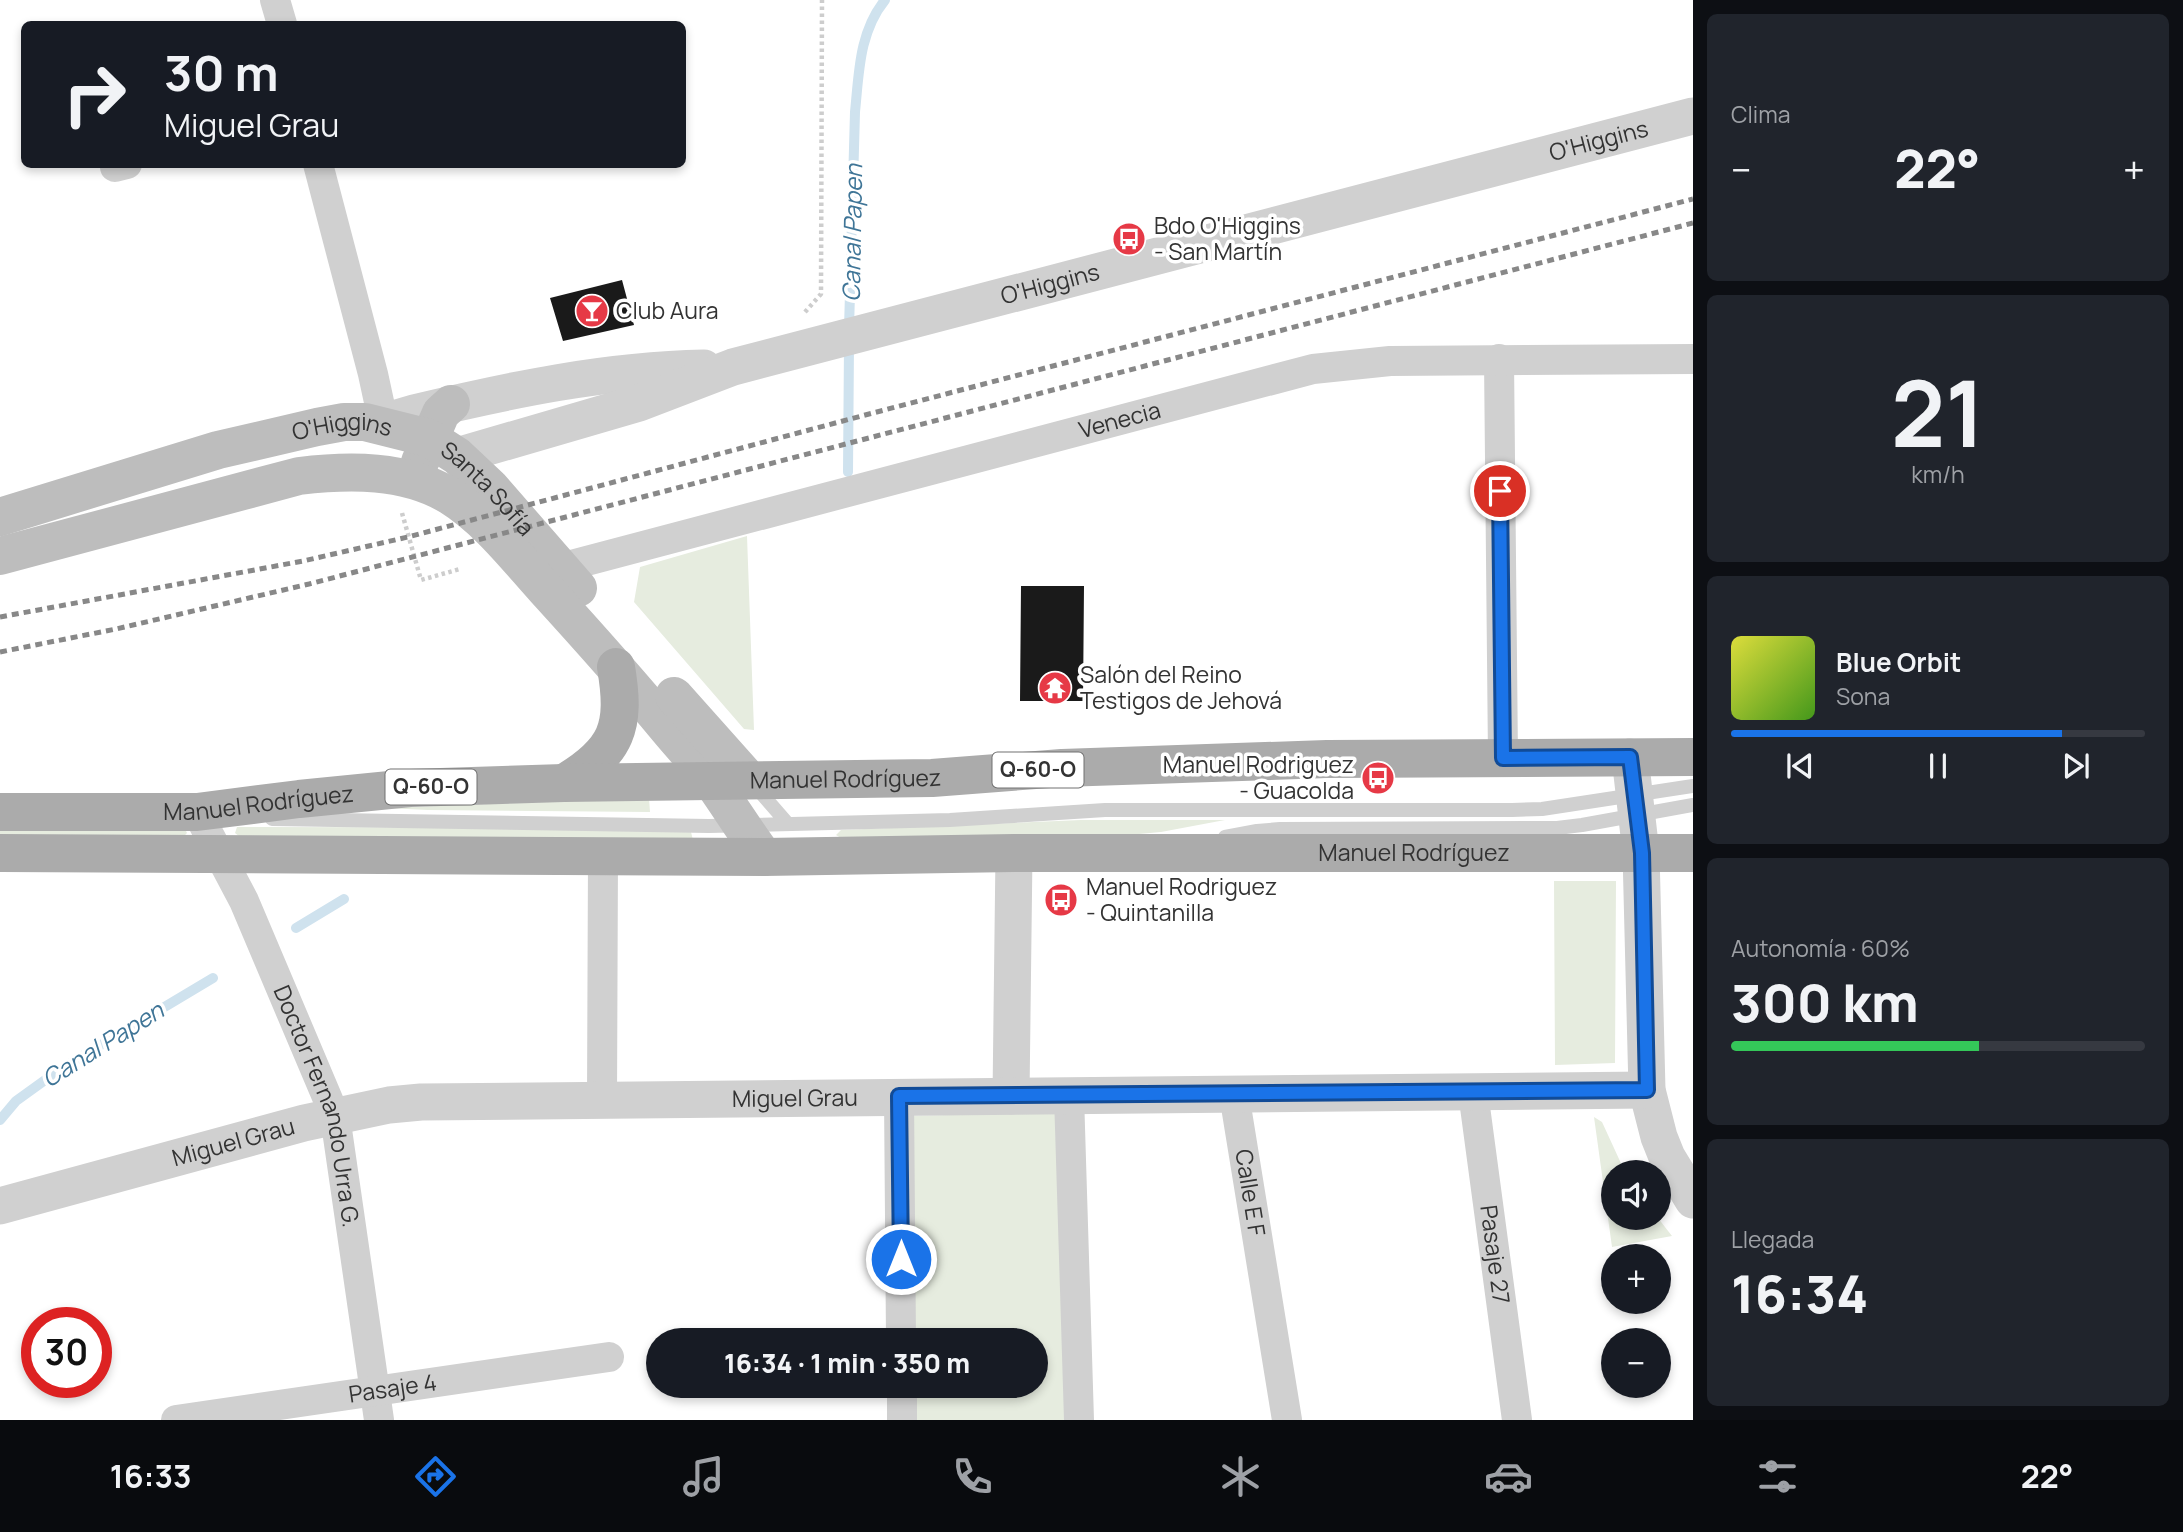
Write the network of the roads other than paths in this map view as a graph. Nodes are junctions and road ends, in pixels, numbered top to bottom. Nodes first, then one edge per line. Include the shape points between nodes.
1 (275, 0) edge
2 (281, 21) edge
3 (1693, 116) edge
4 (319, 168) edge
5 (1499, 359) junction
6 (1693, 359) edge
7 (733, 368) junction
8 (451, 404) junction
9 (384, 425) junction
10 (443, 447) junction
11 (406, 491) junction
12 (0, 517) edge
13 (0, 556) edge
14 (560, 568) junction
15 (616, 667) junction
16 (1630, 757) junction
17 (1693, 757) edge
18 (1503, 758) junction
19 (731, 781) junction
20 (564, 783) junction
21 (1693, 786) edge
22 (1636, 804) junction
23 (1693, 805) edge
24 (0, 813) edge
25 (197, 813) junction
26 (788, 824) junction
27 (740, 825) junction
28 (0, 853) edge
29 (220, 853) junction
30 (1014, 853) junction
31 (1178, 853) junction
32 (1642, 853) junction
33 (1693, 853) edge
34 (603, 856) junction
35 (764, 857) junction
36 (1647, 1090) junction
37 (1473, 1092) junction
38 (1234, 1094) junction
39 (1069, 1095) junction
40 (899, 1096) junction
41 (1011, 1096) junction
42 (602, 1099) junction
43 (335, 1116) junction
44 (1693, 1200) edge
45 (0, 1206) edge
46 (901, 1328) edge
47 (609, 1357) dead end
48 (901, 1398) edge
49 (377, 1406) edge
50 (176, 1420) edge
51 (902, 1420) edge
52 (1079, 1420) edge
53 (1284, 1420) edge
54 (1517, 1420) edge

1 - 2 street
3 - 7 street, O'Higgins
4 - 9 street
5 - 6 street, Venecia
5 - 14 street, Venecia via 1343,364 1288,375
5 - 18 street
7 - 8 street, O'Higgins via 627,372
7 - 10 street, O'Higgins via 639,403
8 - 9 street, O'Higgins
8 - 10 main road via 441,413
9 - 10 main road, Santa Sofía
9 - 12 main road, O'Higgins via 344,422 245,443
10 - 11 main road
10 - 14 main road, Santa Sofía via 490,487
11 - 13 main road, O'Higgins via 370,473 299,476
11 - 15 main road, Santa Sofía via 450,496 477,518
14 - 19 main road, Santa Sofía
15 - 19 main road, Santa Sofía
15 - 20 main road via 620,705 612,742 596,762
16 - 17 main road, Manuel Rodríguez / Q-60-O
16 - 18 main road, Manuel Rodríguez / Q-60-O
16 - 22 street
18 - 19 main road, Manuel Rodríguez / Q-60-O via 1314,759 1062,768 933,778
19 - 20 main road, Manuel Rodríguez / Q-60-O
19 - 26 lane
19 - 27 main road, Santa Sofía
20 - 25 main road, Manuel Rodríguez / Q-60-O via 410,788
21 - 22 lane
22 - 23 lane
22 - 26 lane via 1532,809 1105,810
22 - 31 lane via 1582,825 1257,831
22 - 32 street
24 - 25 main road, Manuel Rodríguez / Q-60-O
25 - 27 lane via 308,820
25 - 29 street, Doctor Fernando Urra G.
26 - 27 lane
27 - 35 main road, Santa Sofía
28 - 29 main road, Manuel Rodríguez
29 - 34 main road, Manuel Rodríguez
29 - 43 street, Doctor Fernando Urra G.
30 - 31 main road, Manuel Rodríguez
30 - 35 main road, Manuel Rodríguez
30 - 41 street
31 - 32 main road, Manuel Rodríguez
32 - 33 main road, Manuel Rodríguez
32 - 36 street
34 - 35 main road, Manuel Rodríguez
34 - 42 street
36 - 37 street, Miguel Grau
36 - 44 street via 1658,1137
37 - 38 street, Miguel Grau
37 - 54 street, Pasaje 27
38 - 39 street, Miguel Grau
38 - 53 street, Calle E F
39 - 41 street, Miguel Grau
39 - 52 street
40 - 41 street, Miguel Grau
40 - 42 street, Miguel Grau
40 - 46 street
42 - 43 street, Miguel Grau via 421,1102
43 - 45 street, Miguel Grau
43 - 49 street, Doctor Fernando Urra G.
47 - 49 street, Pasaje 4
48 - 51 street
49 - 50 street, Pasaje 4

